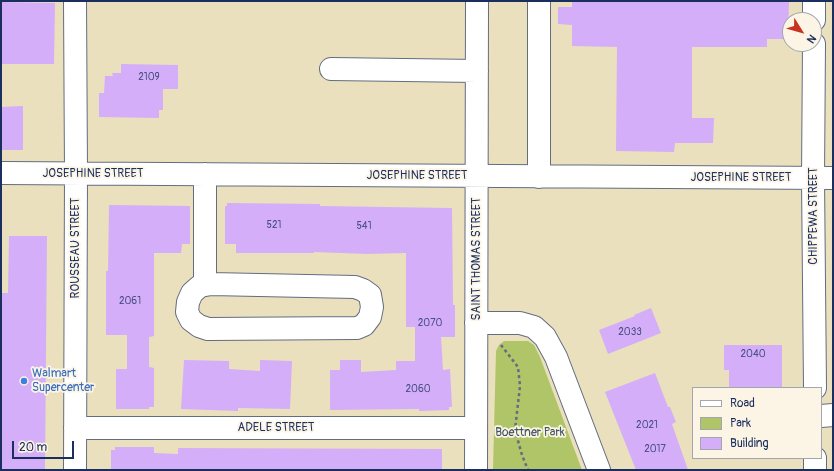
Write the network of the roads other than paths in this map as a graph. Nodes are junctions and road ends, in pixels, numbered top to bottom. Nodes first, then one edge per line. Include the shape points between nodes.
1 (75, 1) edge
2 (477, 1) edge
3 (539, 1) edge
4 (814, 1) edge
5 (814, 12) edge
6 (815, 52) edge
7 (331, 70) dead end
8 (477, 72) junction
9 (1, 173) edge
10 (76, 173) junction
11 (204, 174) junction
12 (477, 177) junction
13 (539, 177) junction
14 (823, 178) edge
15 (205, 285) junction
16 (487, 323) junction
17 (815, 387) edge
18 (833, 415) edge
19 (822, 416) edge
20 (75, 428) junction
21 (476, 428) junction
22 (815, 459) edge
23 (75, 470) edge
24 (476, 470) edge
25 (599, 470) edge
26 (815, 470) edge

1 - 10 street, ROUSSEAU STREET
2 - 8 street, SAINT THOMAS STREET
3 - 13 street
4 - 5 street
6 - 14 street, CHIPPEWA STREET
7 - 8 street
8 - 12 street, SAINT THOMAS STREET
9 - 10 street, JOSEPHINE STREET
10 - 11 street, JOSEPHINE STREET
10 - 20 street, ROUSSEAU STREET
11 - 12 street, JOSEPHINE STREET
11 - 15 street
12 - 13 street, JOSEPHINE STREET
12 - 16 street, SAINT THOMAS STREET
13 - 14 street, JOSEPHINE STREET
14 - 17 street, CHIPPEWA STREET
15 - 15 street via 355,287 370,295 372,307 370,317 364,325 357,328 208,329 191,320 187,312 192,293
16 - 21 street, SAINT THOMAS STREET
16 - 25 street via 520,323 534,327 545,337 556,357
18 - 19 street
20 - 21 street, ADELE STREET
20 - 23 street, ROUSSEAU STREET
21 - 24 street, SAINT THOMAS STREET
22 - 26 street

